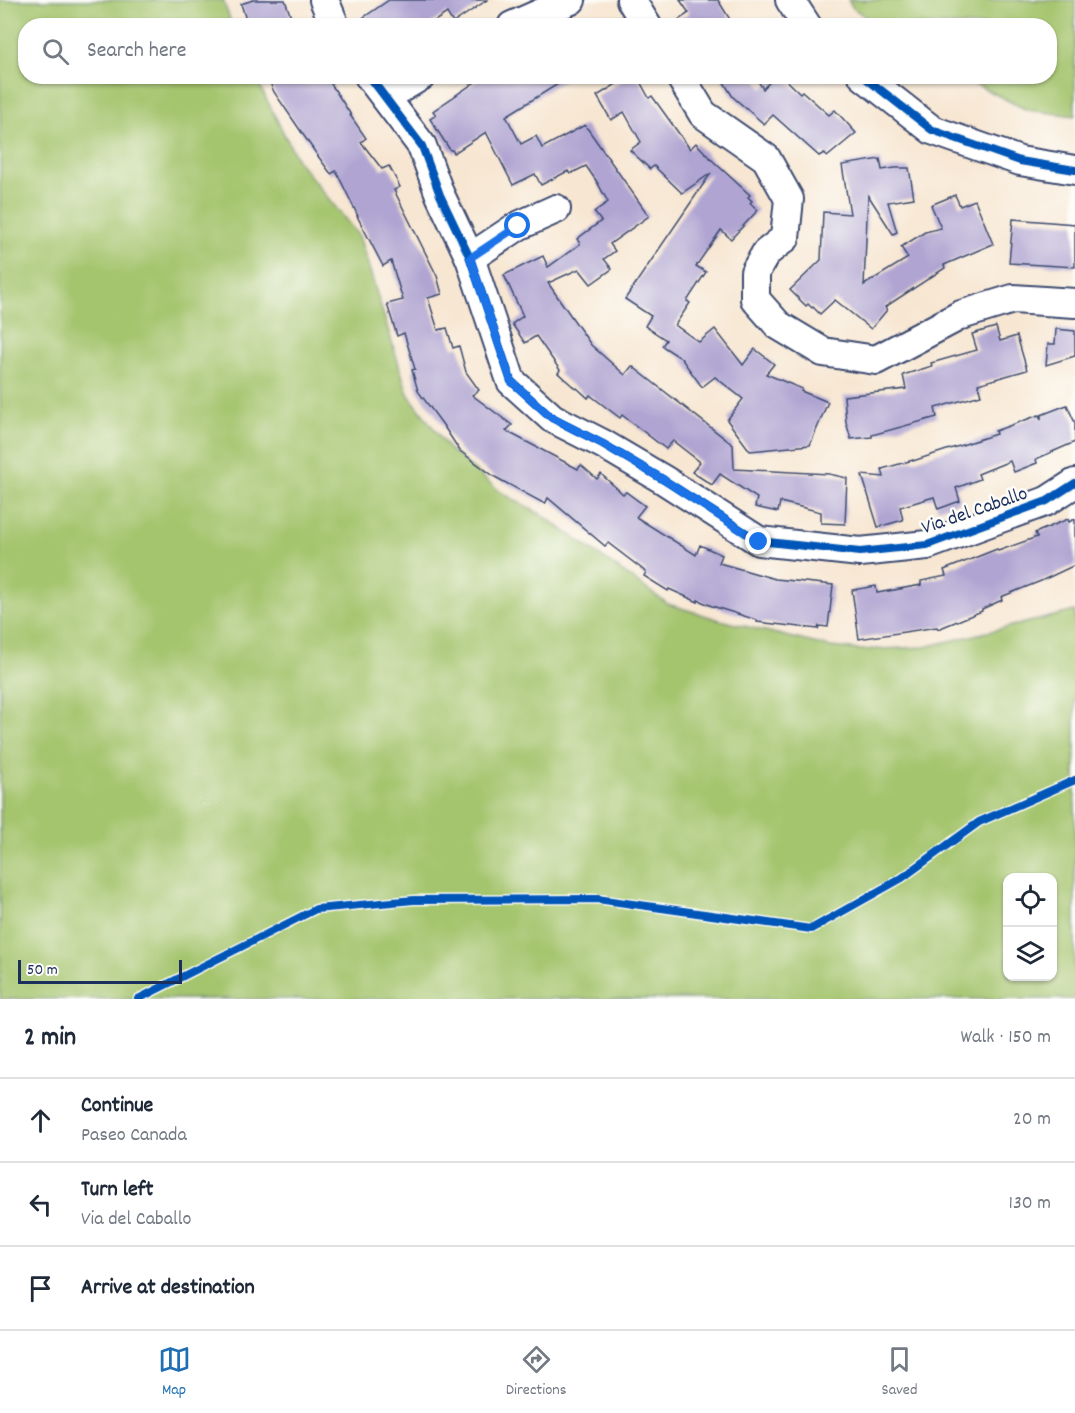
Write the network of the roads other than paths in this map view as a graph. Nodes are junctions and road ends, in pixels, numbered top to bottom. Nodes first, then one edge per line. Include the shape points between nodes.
1 (324, 0) edge
2 (571, 0) edge
3 (631, 0) edge
4 (790, 0) edge
5 (331, 18) edge
6 (530, 18) edge
7 (642, 18) edge
8 (802, 18) edge
9 (685, 84) edge
10 (873, 84) edge
11 (378, 87) edge
12 (1075, 170) edge
13 (556, 209) dead end
14 (470, 258) junction
15 (1075, 303) edge
16 (1075, 483) edge

1 - 5 street
2 - 6 street
3 - 7 street
4 - 8 street
9 - 15 street via 703,114 766,158 789,199 786,238 766,253 754,272 754,298 777,325 824,352 876,360 961,315 1012,298
10 - 12 street via 932,130 1020,160
11 - 14 street, Via del Caballo via 422,146
13 - 14 street via 518,226
14 - 16 street, Via del Caballo via 511,381 552,418 664,480 759,542 860,552 927,545 1047,501

